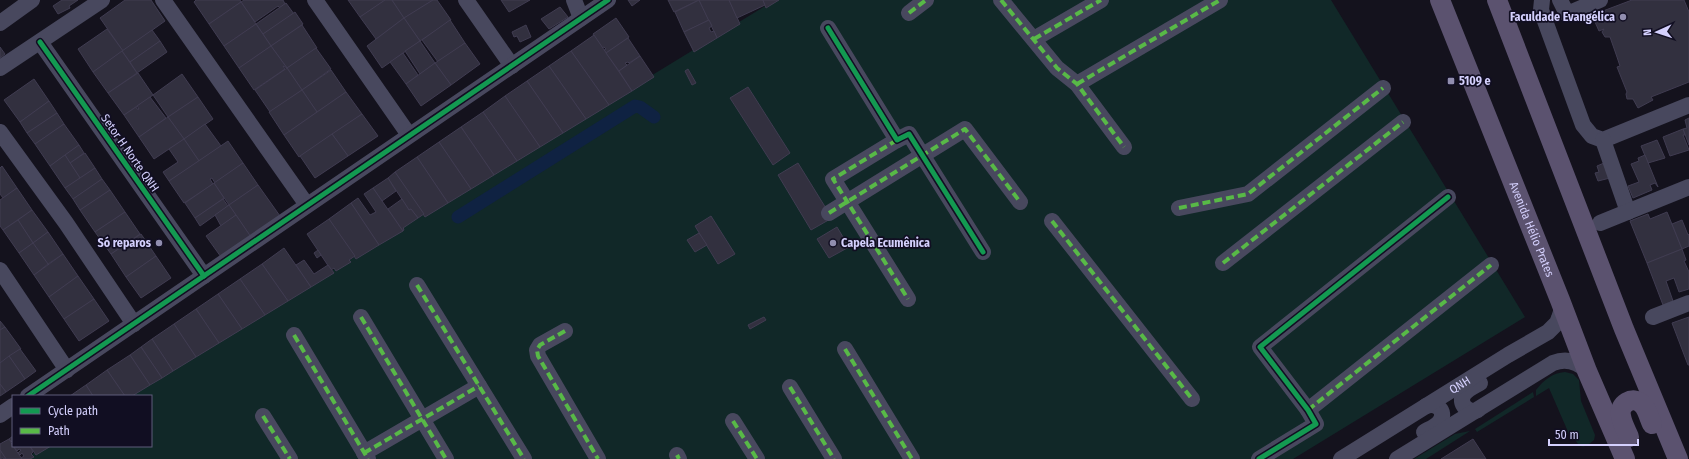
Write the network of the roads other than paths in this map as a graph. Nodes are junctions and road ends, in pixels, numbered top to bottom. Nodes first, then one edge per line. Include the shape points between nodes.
1 (32, 0) edge
2 (102, 0) edge
3 (163, 0) edge
4 (315, 0) edge
5 (466, 0) edge
6 (574, 0) edge
7 (608, 0) edge
8 (926, 0) edge
9 (1001, 0) edge
10 (1101, 0) edge
11 (1220, 0) edge
12 (1440, 0) edge
13 (1497, 0) edge
14 (1542, 0) edge
15 (1600, 0) edge
16 (1563, 7) edge
17 (909, 13) dead end
18 (581, 18) junction
19 (0, 23) edge
20 (828, 28) dead end
21 (1034, 39) junction
22 (40, 42) junction
23 (512, 66) junction
24 (0, 68) edge
25 (1077, 84) junction
26 (1383, 88) dead end
27 (1689, 105) edge
28 (1403, 122) dead end
29 (409, 135) junction
30 (1, 137) edge
31 (897, 140) junction
32 (1603, 140) junction
33 (1124, 147) dead end
34 (921, 156) junction
35 (1689, 187) edge
36 (1448, 197) dead end
37 (848, 202) junction
38 (1020, 202) dead end
39 (306, 205) junction
40 (1179, 208) dead end
41 (1628, 212) junction
42 (829, 213) dead end
43 (1052, 221) dead end
44 (1600, 223) dead end
45 (983, 252) dead end
46 (1223, 263) dead end
47 (1491, 265) dead end
48 (0, 270) edge
49 (204, 276) junction
50 (417, 285) dead end
51 (908, 299) dead end
52 (1560, 300) junction
53 (1689, 303) edge
54 (361, 317) dead end
55 (1652, 317) dead end
56 (134, 324) junction
57 (565, 331) dead end
58 (294, 335) dead end
59 (845, 349) dead end
60 (1508, 355) junction
61 (67, 370) junction
62 (1587, 371) junction
63 (479, 386) junction
64 (790, 387) dead end
65 (30, 395) edge
66 (1192, 399) dead end
67 (1426, 406) junction
68 (12, 407) edge
69 (1308, 410) junction
70 (1478, 410) junction
71 (0, 415) edge
72 (263, 416) dead end
73 (422, 419) junction
74 (733, 421) dead end
75 (366, 456) edge
76 (1399, 458) edge
77 (290, 459) edge
78 (446, 459) edge
79 (524, 459) edge
80 (598, 459) edge
81 (756, 459) edge
82 (834, 459) edge
83 (912, 459) edge
84 (1259, 459) edge
85 (1341, 459) edge
86 (1625, 459) edge
87 (1639, 459) edge
88 (1667, 459) edge
89 (1678, 459) edge

1 - 19 street
2 - 22 street
3 - 39 street
4 - 29 street
5 - 23 street
6 - 18 street
7 - 18 street
8 - 17 street
9 - 21 street
10 - 21 street
11 - 25 street
12 - 52 main road, Avenida Hélio Prates
13 - 89 main road via 1624,329
14 - 32 street via 1541,10 1583,125 1592,136
15 - 16 street
18 - 23 street
20 - 31 street
21 - 25 street via 1058,68
22 - 24 street
22 - 49 street, Setor H Norte QNH
23 - 29 street
25 - 33 street
26 - 40 street via 1248,194
27 - 32 street
28 - 46 street
29 - 39 street
30 - 56 street via 66,223
31 - 34 street via 908,134
31 - 37 street via 833,179
32 - 41 street
34 - 37 street
34 - 38 street via 965,129
34 - 45 street
35 - 41 street
36 - 69 street via 1260,347
37 - 42 street
37 - 51 street
39 - 49 street
41 - 44 street
43 - 66 street
47 - 69 street
48 - 61 street
49 - 56 street
50 - 63 street
52 - 60 street, QNH via 1561,312 1557,323
52 - 62 main road, Avenida Hélio Prates
53 - 55 street
54 - 73 street
56 - 61 street
57 - 80 street via 540,345 537,350 538,356
58 - 75 street
59 - 83 street
60 - 67 street, QNH
60 - 70 street via 1487,379 1465,394 1462,402 1466,408
61 - 65 street
62 - 70 street via 1576,362 1558,361
62 - 86 main road, Avenida Hélio Prates
63 - 73 street
63 - 79 street
64 - 82 street
67 - 76 street via 1433,404 1439,407 1442,413 1441,420 1418,435
67 - 85 street, QNH
68 - 71 street
69 - 84 street via 1316,424
70 - 76 street
72 - 77 street
73 - 75 street
73 - 78 street
74 - 81 street
87 - 88 main road via 1621,416 1621,408 1630,401 1638,401 1644,405

